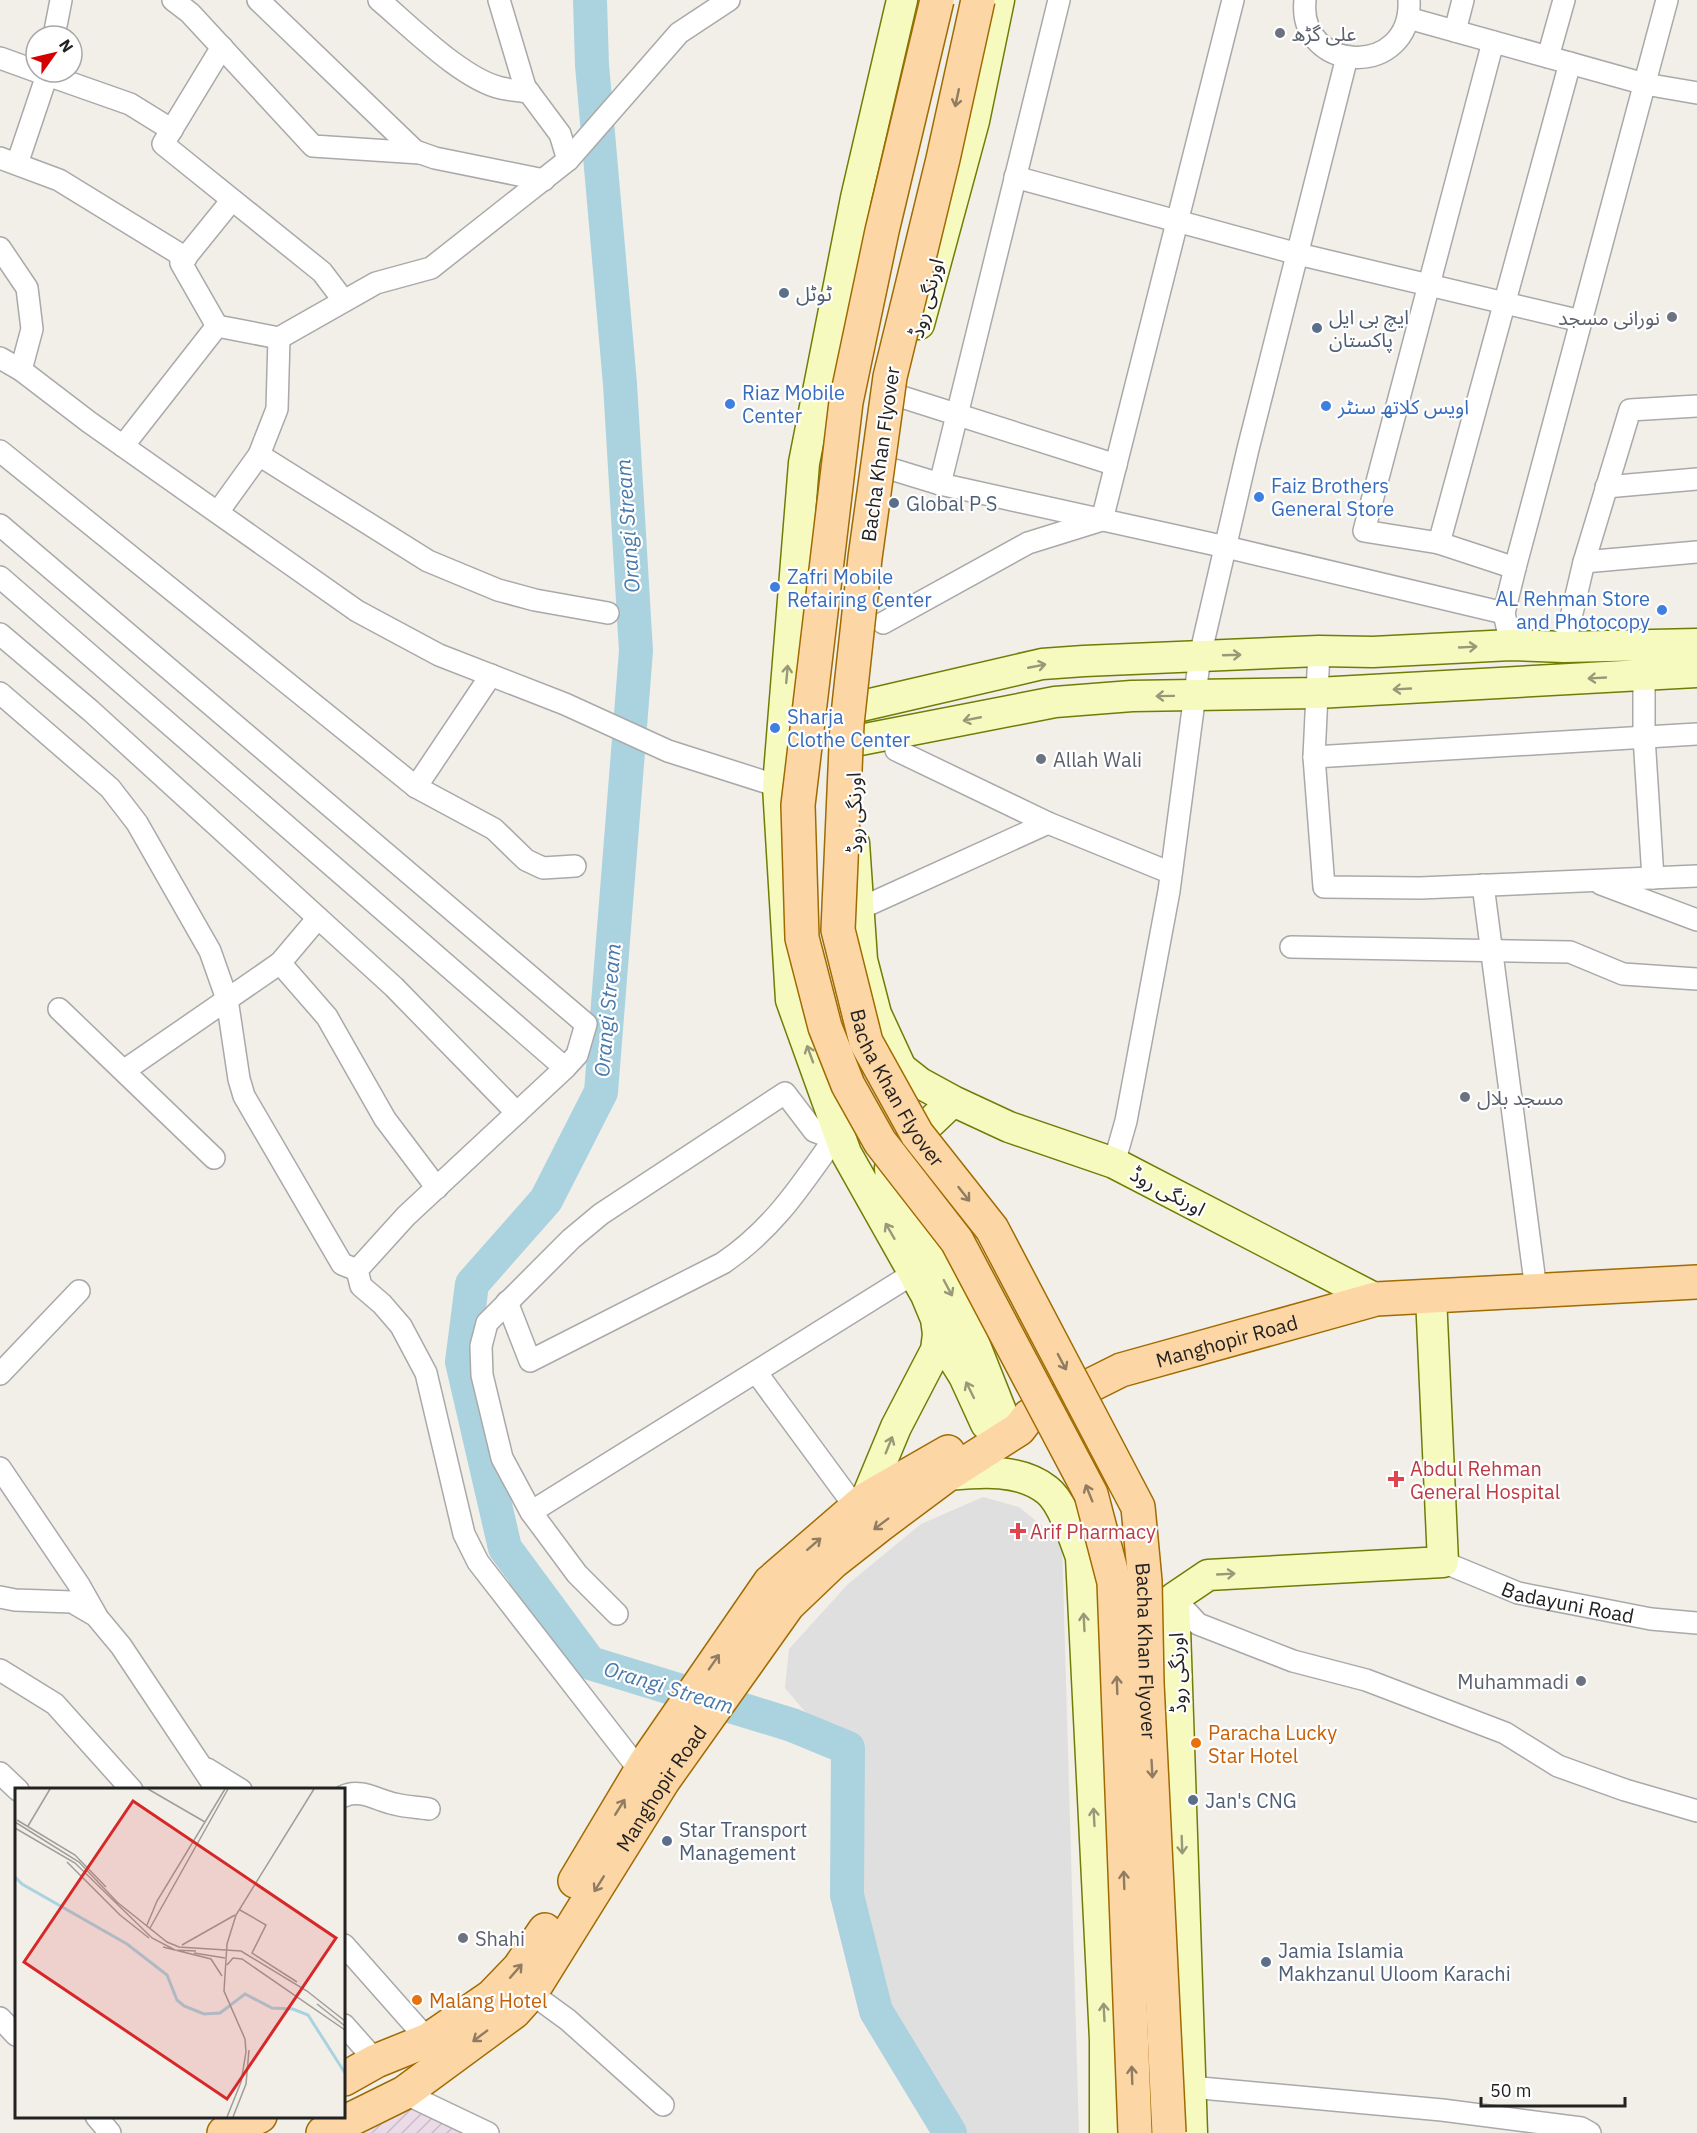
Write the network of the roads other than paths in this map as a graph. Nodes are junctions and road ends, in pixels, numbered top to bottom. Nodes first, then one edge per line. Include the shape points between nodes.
1 (60, 0) edge
2 (173, 0) edge
3 (258, 0) edge
4 (379, 0) edge
5 (498, 0) edge
6 (902, 0) edge
7 (937, 0) edge
8 (978, 0) edge
9 (999, 0) edge
10 (1059, 0) edge
11 (1233, 0) edge
12 (1305, 0) edge
13 (1464, 0) edge
14 (1564, 0) edge
15 (1667, 0) edge
16 (716, 4) edge
17 (1409, 9) edge
18 (56, 24) edge
19 (1455, 31) junction
20 (1492, 42) junction
21 (222, 47) junction
22 (1347, 57) junction
23 (1548, 57) junction
24 (0, 58) edge
25 (1570, 63) junction
26 (24, 66) edge
27 (39, 84) edge
28 (74, 84) edge
29 (1645, 84) junction
30 (529, 92) junction
31 (1697, 93) edge
32 (172, 130) junction
33 (420, 153) junction
34 (568, 160) junction
35 (9, 161) edge
36 (1016, 177) junction
37 (544, 180) junction
38 (232, 200) junction
39 (1177, 221) junction
40 (0, 248) edge
41 (1298, 254) junction
42 (186, 258) junction
43 (1428, 287) junction
44 (344, 301) junction
45 (1506, 302) junction
46 (1581, 321) junction
47 (217, 326) junction
48 (279, 338) junction
49 (0, 358) edge
50 (21, 370) junction
51 (902, 397) junction
52 (1697, 406) edge
53 (957, 414) junction
54 (123, 446) junction
55 (0, 451) edge
56 (259, 455) junction
57 (1116, 465) junction
58 (891, 469) junction
59 (1697, 479) edge
60 (940, 484) junction
61 (1606, 487) junction
62 (218, 512) junction
63 (1102, 520) junction
64 (0, 525) edge
65 (1439, 543) junction
66 (1226, 547) junction
67 (1697, 552) edge
68 (1584, 562) junction
69 (1515, 568) junction
70 (0, 577) edge
71 (608, 613) dead end
72 (1504, 613) junction
73 (883, 623) dead end
74 (0, 634) edge
75 (1697, 644) edge
76 (1511, 645) junction
77 (1564, 647) junction
78 (1319, 651) junction
79 (1200, 656) junction
80 (1644, 661) junction
81 (1697, 672) edge
82 (490, 675) junction
83 (0, 693) edge
84 (1317, 693) junction
85 (1196, 695) junction
86 (857, 707) junction
87 (1697, 734) edge
88 (892, 736) junction
89 (1644, 737) junction
90 (855, 741) junction
91 (1314, 757) junction
92 (778, 786) junction
93 (416, 787) junction
94 (1048, 823) junction
95 (575, 866) dead end
96 (1171, 873) junction
97 (1697, 876) edge
98 (1653, 878) junction
99 (1589, 879) junction
100 (1483, 885) junction
101 (870, 904) dead end
102 (318, 918) junction
103 (1697, 920) edge
104 (1291, 947) dead end
105 (1492, 950) junction
106 (280, 963) junction
107 (1697, 979) edge
108 (227, 999) junction
109 (59, 1009) dead end
110 (565, 1068) junction
111 (125, 1070) junction
112 (953, 1101) junction
113 (517, 1113) junction
114 (838, 1141) junction
115 (214, 1158) dead end
116 (1114, 1163) junction
117 (436, 1188) junction
118 (357, 1270) junction
119 (914, 1273) junction
120 (1697, 1282) edge
121 (1536, 1290) junction
122 (79, 1291) dead end
123 (1431, 1296) junction
124 (1376, 1299) junction
125 (507, 1302) junction
126 (938, 1334) junction
127 (756, 1372) junction
128 (0, 1374) edge
129 (1005, 1428) junction
130 (0, 1468) edge
131 (947, 1475) junction
132 (861, 1503) junction
133 (531, 1512) junction
134 (1443, 1562) junction
135 (779, 1594) junction
136 (0, 1596) edge
137 (1174, 1598) junction
138 (617, 1614) dead end
139 (96, 1616) junction
140 (1697, 1623) edge
141 (0, 1670) edge
142 (201, 1766) junction
143 (650, 1772) junction
144 (0, 1773) edge
145 (16, 1788) edge
146 (130, 1788) edge
147 (216, 1788) edge
148 (238, 1788) edge
149 (345, 1795) edge
150 (429, 1809) dead end
151 (1697, 1811) edge
152 (345, 1946) edge
153 (531, 1993) junction
154 (0, 2018) edge
155 (345, 2026) edge
156 (15, 2034) edge
157 (429, 2040) junction
158 (376, 2061) junction
159 (345, 2078) edge
160 (1190, 2087) junction
161 (404, 2093) junction
162 (663, 2106) dead end
163 (98, 2118) edge
164 (256, 2118) edge
165 (110, 2133) edge
166 (224, 2133) edge
167 (323, 2133) edge
168 (488, 2133) edge
169 (1105, 2133) edge
170 (1135, 2133) edge
171 (1169, 2133) edge
172 (1192, 2133) edge
173 (1590, 2133) edge

1 - 18 street
2 - 21 street
3 - 33 street via 387,127
4 - 30 street via 455,63 481,79 500,88
5 - 30 street
92 -> 6 street via 804,463 856,198
170 -> 7 main road, Bacha Khan Flyover, bridge via 1114,1582 1091,1494 957,1241 879,1142 848,1086 825,1027 802,938 798,805 846,402
8 -> 171 main road, Bacha Khan Flyover, bridge via 944,159 890,377 847,724 838,930 866,1042 917,1134 992,1229 1138,1507 1145,1581
9 - 51 street, اورنگی روڈ via 974,121
10 - 36 street
11 - 39 street
12 - 22 street via 1308,25 1317,40 1330,51
13 - 19 street
14 - 23 street
15 - 29 street
16 - 34 street via 679,33
17 - 19 street
17 - 22 street via 1402,33 1392,45 1378,54
19 - 20 street
20 - 23 street
20 - 43 street
21 - 32 street
21 - 33 street via 313,146
22 - 41 street
23 - 25 street
24 - 26 street
25 - 29 street
25 - 45 street
27 - 35 street
28 - 32 street via 130,104
29 - 31 street
29 - 46 street
30 - 34 street via 560,134
32 - 38 street via 163,144
33 - 37 street
34 - 37 street
35 - 42 street via 59,180
36 - 39 street
36 - 53 street
37 - 44 street via 431,268 376,283
38 - 42 street
38 - 44 street via 322,272
39 - 41 street
39 - 57 street
40 - 50 street via 27,288 32,329
41 - 43 street
41 - 66 street
42 - 47 street via 181,263
43 - 45 street
43 - 65 street via 1364,531
44 - 48 street
45 - 46 street
45 - 65 street
46 - 69 street
47 - 48 street
47 - 54 street
48 - 56 street via 277,409
49 - 50 street
50 - 54 street
51 - 53 street
51 - 58 street, اورنگی روڈ
52 - 61 street via 1630,410
53 - 57 street
53 - 60 street
54 - 62 street
55 - 93 street
56 - 62 street
56 - 71 street via 428,561 498,590
57 - 63 street
58 - 60 street
58 - 86 street, اورنگی روڈ
59 - 61 street
60 - 63 street
61 - 68 street
62 - 82 street via 357,611 439,655
63 - 66 street
63 - 73 street via 1028,543
64 - 110 street via 586,1024 577,1055
65 - 69 street
66 - 72 street
66 - 79 street
67 - 68 street
68 - 77 street
69 - 72 street
70 - 110 street
72 - 76 street
74 - 102 street via 92,711
75 - 80 street
76 - 77 street
78 -> 76 street
77 - 80 street
79 -> 78 street
78 - 84 street
79 - 85 street
86 -> 79 street via 1042,664
80 - 81 street
80 -> 84 street
80 - 89 street
82 - 92 street via 668,751
82 - 93 street
83 - 108 street via 110,788 137,823 210,951
84 - 85 street
84 - 91 street
85 -> 88 street via 1056,702
85 - 96 street
86 - 90 street, اورنگی روڈ
87 - 89 street
88 - 90 street
88 - 94 street via 896,750
89 - 91 street
89 - 98 street
90 - 112 street, اورنگی روڈ via 851,805 862,960 876,1014 901,1068
91 - 100 street via 1324,887
114 -> 92 street via 791,1000
93 - 95 street via 494,829 526,860 543,868
94 - 96 street
94 - 101 street
96 - 116 street via 1126,1121
97 - 98 street
98 - 99 street
99 - 100 street
99 - 103 street
100 - 105 street
102 - 106 street
102 - 113 street via 394,987
104 - 105 street
105 - 107 street via 1570,952 1623,974
105 - 121 street
106 - 108 street
106 - 117 street via 327,1017 385,1119
108 - 111 street
108 - 118 street via 244,1096 342,1264
109 - 111 street
110 - 113 street
111 - 115 street
112 - 116 street, اورنگی روڈ via 1009,1127
112 -> 129 street via 895,1156 891,1180 963,1315
113 - 117 street
119 -> 114 street
114 - 125 street via 814,1131 785,1093 601,1214
114 - 125 street via 776,1220 747,1246 723,1263 530,1361
116 - 124 street, اورنگی روڈ
117 - 118 street
118 - 143 street via 361,1286 401,1326 426,1373 465,1534 478,1562
119 - 126 street via 933,1311
119 - 127 street
120 - 121 main road, Manghopir Road
121 - 123 main road, Manghopir Road
122 - 128 street
123 - 124 main road, Manghopir Road
123 - 134 street
124 - 129 main road, Manghopir Road via 1121,1370
125 - 133 street via 487,1323 481,1346 482,1375 502,1458
129 -> 126 street via 964,1376
132 -> 126 street via 936,1350
127 - 132 street
127 - 133 street
129 - 131 main road, Manghopir Road
129 - 132 main road, Manghopir Road
130 - 139 street
131 -> 135 main road, Manghopir Road via 832,1562
169 -> 131 street via 1105,2040 1081,1557 1068,1523 1048,1491 1023,1478 988,1472
135 -> 132 main road, Manghopir Road
133 - 138 street via 577,1574
137 -> 134 street via 1208,1575
134 - 140 street, Badayuni Road via 1518,1593
135 - 143 main road, Manghopir Road
136 - 139 street via 72,1602
137 - 151 street via 1198,1624 1293,1661 1366,1680 1505,1733 1558,1766
137 -> 160 street, اورنگی روڈ
139 - 142 street via 121,1646
141 - 146 street via 55,1704
142 - 147 street
142 - 148 street
143 -> 153 main road, Manghopir Road
157 -> 143 main road, Manghopir Road via 492,1996 519,1968
144 - 145 street
149 - 150 street via 366,1795
152 - 157 street
153 -> 161 main road, Manghopir Road via 514,2012
153 - 162 street via 568,2020
154 - 156 street
155 - 158 street
157 - 158 main road, Manghopir Road
158 - 159 main road, Manghopir Road
160 - 172 street, اورنگی روڈ
160 - 173 street via 1442,2110 1581,2128
161 - 167 main road, Manghopir Road
161 - 168 street
163 - 165 street
164 - 166 main road

